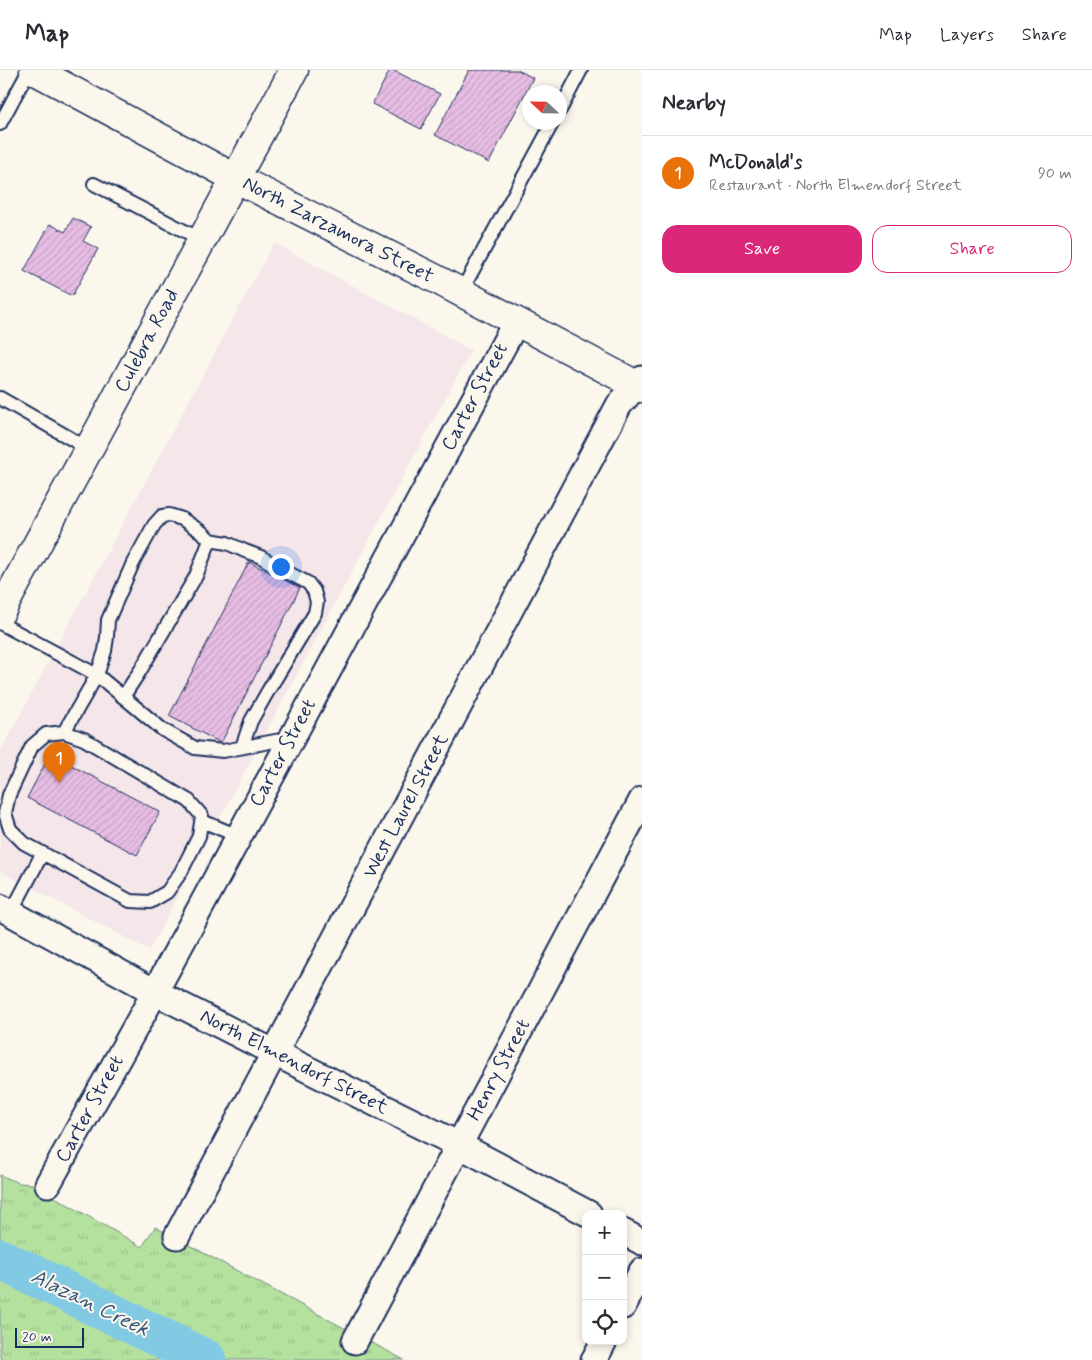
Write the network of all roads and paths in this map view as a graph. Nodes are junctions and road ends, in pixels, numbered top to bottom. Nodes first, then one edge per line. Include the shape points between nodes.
1 (29, 70) edge
2 (34, 70) edge
3 (294, 70) edge
4 (581, 70) edge
5 (567, 97) edge
6 (0, 124) edge
7 (548, 130) edge
8 (235, 178) junction
9 (94, 184) dead end
10 (202, 240) junction
11 (461, 292) junction
12 (516, 322) junction
13 (640, 384) edge
14 (0, 398) edge
15 (89, 449) junction
16 (210, 540) junction
17 (0, 613) edge
18 (0, 623) edge
19 (97, 675) junction
20 (123, 697) junction
21 (64, 732) junction
22 (291, 738) junction
23 (242, 747) junction
24 (642, 800) edge
25 (202, 821) junction
26 (238, 836) junction
27 (42, 854) junction
28 (5, 910) edge
29 (155, 992) junction
30 (275, 1053) junction
31 (459, 1145) junction
32 (48, 1184) dead end
33 (582, 1210) edge
34 (627, 1234) edge
35 (177, 1236) dead end
36 (642, 1242) edge
37 (642, 1271) edge
38 (626, 1300) edge
39 (355, 1340) dead end
40 (602, 1345) edge
41 (594, 1360) edge

1 - 6 lane
2 - 8 main road, North Zarzamora Street
3 - 8 main road, Culebra Road
4 - 5 lane
7 - 11 lane
8 - 10 main road, Culebra Road
8 - 11 main road, North Zarzamora Street
9 - 10 lane
10 - 15 main road, Culebra Road
11 - 12 main road, North Zarzamora Street
12 - 13 main road, North Zarzamora Street
12 - 22 street, Carter Street
13 - 30 street, West Laurel Street via 614,413
14 - 15 lane
15 - 17 main road, Culebra Road
16 - 19 lane via 203,532 169,514 162,516 154,525 108,620 105,651
16 - 20 lane via 196,576
16 - 23 lane via 262,556 308,583 317,602 315,613 251,721
18 - 19 lane
19 - 20 lane
19 - 21 lane
20 - 23 lane via 163,730 195,748 223,750
21 - 25 lane via 84,739 189,800 202,816
21 - 27 lane via 46,734 32,746 9,796 5,813 10,829
22 - 23 lane
22 - 26 street, Carter Street
24 - 31 street, Henry Street
25 - 26 lane
25 - 27 lane via 199,836 181,872 167,892 150,902 130,901
26 - 29 street, Carter Street
27 - 28 lane
28 - 29 street, North Elmendorf Street
29 - 30 street, North Elmendorf Street
29 - 32 street, Carter Street
30 - 31 street, North Elmendorf Street
30 - 35 street, West Laurel Street
31 - 33 street, North Elmendorf Street
31 - 39 street, Henry Street
34 - 36 street
37 - 38 street
40 - 41 street

